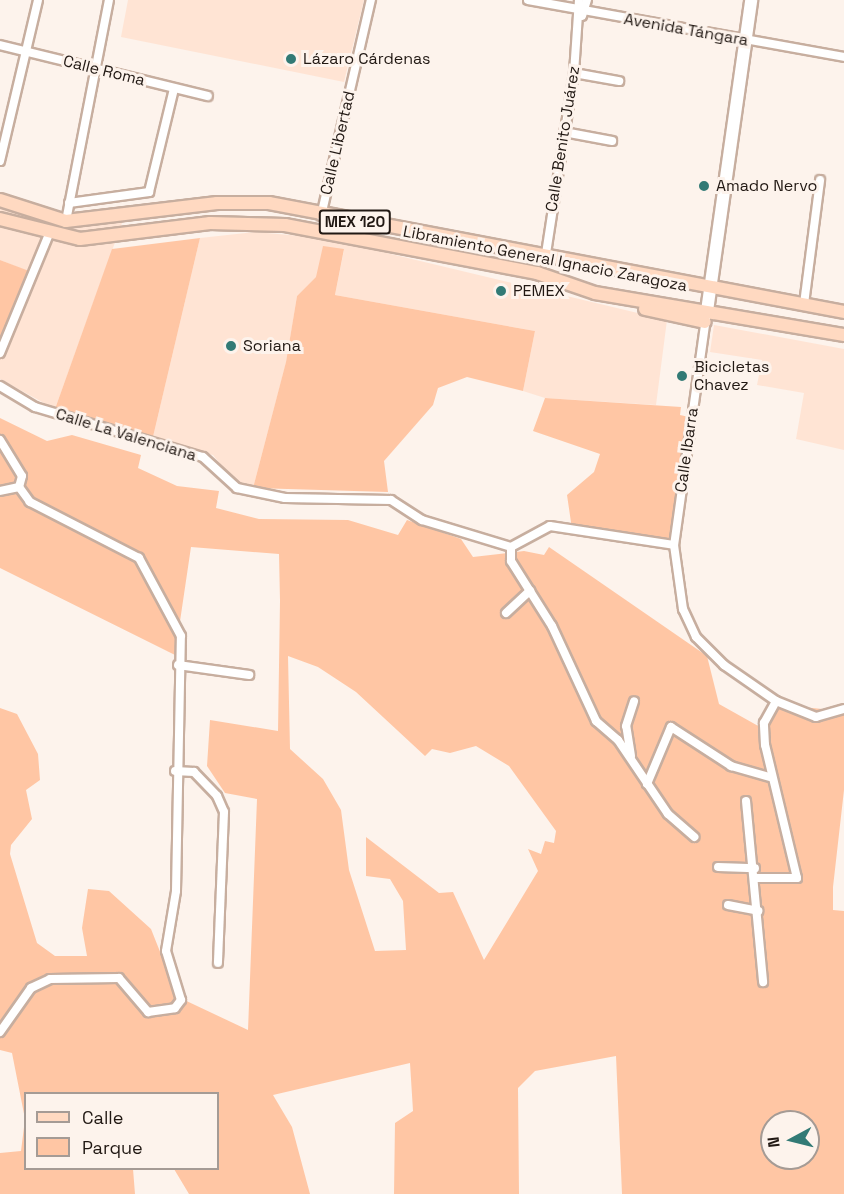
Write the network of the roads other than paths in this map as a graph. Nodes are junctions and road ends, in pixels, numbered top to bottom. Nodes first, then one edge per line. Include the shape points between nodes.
1 (38, 0) edge
2 (109, 0) edge
3 (371, 0) edge
4 (528, 0) edge
5 (579, 0) edge
6 (587, 0) edge
7 (751, 0) edge
8 (580, 14) junction
9 (746, 40) junction
10 (0, 45) edge
11 (28, 51) junction
12 (844, 57) edge
13 (97, 70) junction
14 (574, 73) junction
15 (619, 81) dead end
16 (174, 89) junction
17 (208, 96) dead end
18 (564, 132) junction
19 (612, 141) dead end
20 (0, 161) edge
21 (820, 180) dead end
22 (0, 200) edge
23 (69, 203) junction
24 (321, 216) junction
25 (0, 219) edge
26 (66, 221) junction
27 (49, 234) junction
28 (545, 260) junction
29 (711, 288) junction
30 (804, 304) junction
31 (844, 312) edge
32 (706, 316) junction
33 (844, 335) edge
34 (0, 353) edge
35 (0, 386) edge
36 (0, 440) edge
37 (19, 487) junction
38 (0, 491) edge
39 (674, 544) junction
40 (511, 547) junction
41 (530, 591) junction
42 (506, 613) dead end
43 (178, 665) junction
44 (249, 675) dead end
45 (634, 701) dead end
46 (776, 701) junction
47 (844, 709) edge
48 (631, 757) junction
49 (175, 771) junction
50 (769, 777) junction
51 (647, 784) junction
52 (746, 801) dead end
53 (694, 837) dead end
54 (718, 867) dead end
55 (755, 867) junction
56 (756, 878) junction
57 (728, 905) dead end
58 (758, 911) junction
59 (218, 963) dead end
60 (763, 982) dead end
61 (0, 1032) edge

1 - 11 street
2 - 13 street
3 - 24 street, Calle Libertad
4 - 8 street, Avenida Tángara
5 - 8 street, Calle Benito Juárez
6 - 8 street, Calle Benito Juárez
7 - 9 street, Calle Ibarra
8 - 9 street, Avenida Tángara
8 - 14 street, Calle Benito Juárez
9 - 12 street, Avenida Tángara
9 - 29 street, Calle Ibarra
10 - 11 street, Calle Roma
11 - 13 street, Calle Roma
11 - 20 street
13 - 16 street, Calle Roma
13 - 23 street
14 - 15 street
14 - 18 street, Calle Benito Juárez
16 - 17 street, Calle Roma
16 - 23 street via 149,192
18 - 19 street
18 - 28 street, Calle Benito Juárez
21 - 30 street
22 - 26 main road, Libramiento General Ignacio Zaragoza / MEX 120
23 - 26 street
24 - 26 main road, Libramiento General Ignacio Zaragoza / MEX 120 via 240,202
24 - 28 main road, Libramiento General Ignacio Zaragoza / MEX 120
25 - 27 main road, Libramiento General Ignacio Zaragoza / MEX 120
27 - 32 main road, Libramiento General Ignacio Zaragoza / MEX 120 via 92,238 210,223 285,225 537,273 595,293
27 - 34 street
28 - 29 main road, Libramiento General Ignacio Zaragoza / MEX 120
29 - 30 main road, Libramiento General Ignacio Zaragoza / MEX 120
29 - 32 street, Calle Ibarra
30 - 31 main road, Libramiento General Ignacio Zaragoza / MEX 120
32 - 33 main road, Libramiento General Ignacio Zaragoza / MEX 120
32 - 39 street, Calle Ibarra
35 - 40 street, Calle La Valenciana via 35,407 203,457 237,488 285,498 390,500 402,503 422,520
36 - 37 street via 22,476
37 - 38 street
37 - 43 street via 30,502 139,558 181,636
39 - 40 street via 550,526
39 - 46 street, Calle Ibarra via 683,609 696,637
40 - 41 street via 511,561
41 - 42 street
41 - 48 street via 552,626 586,706
43 - 44 street
43 - 49 street
45 - 48 street via 626,726
46 - 47 street, Calle Ibarra via 816,717
46 - 50 street via 764,723
48 - 51 street
49 - 59 street via 194,772 217,796 224,813
49 - 61 street via 176,891 166,951 180,1004 148,1012 119,978 107,975 50,979 31,988
50 - 51 street via 731,766 671,727
50 - 56 street via 797,878
51 - 53 street
52 - 55 street
54 - 55 street
55 - 56 street
56 - 58 street
57 - 58 street
58 - 60 street

